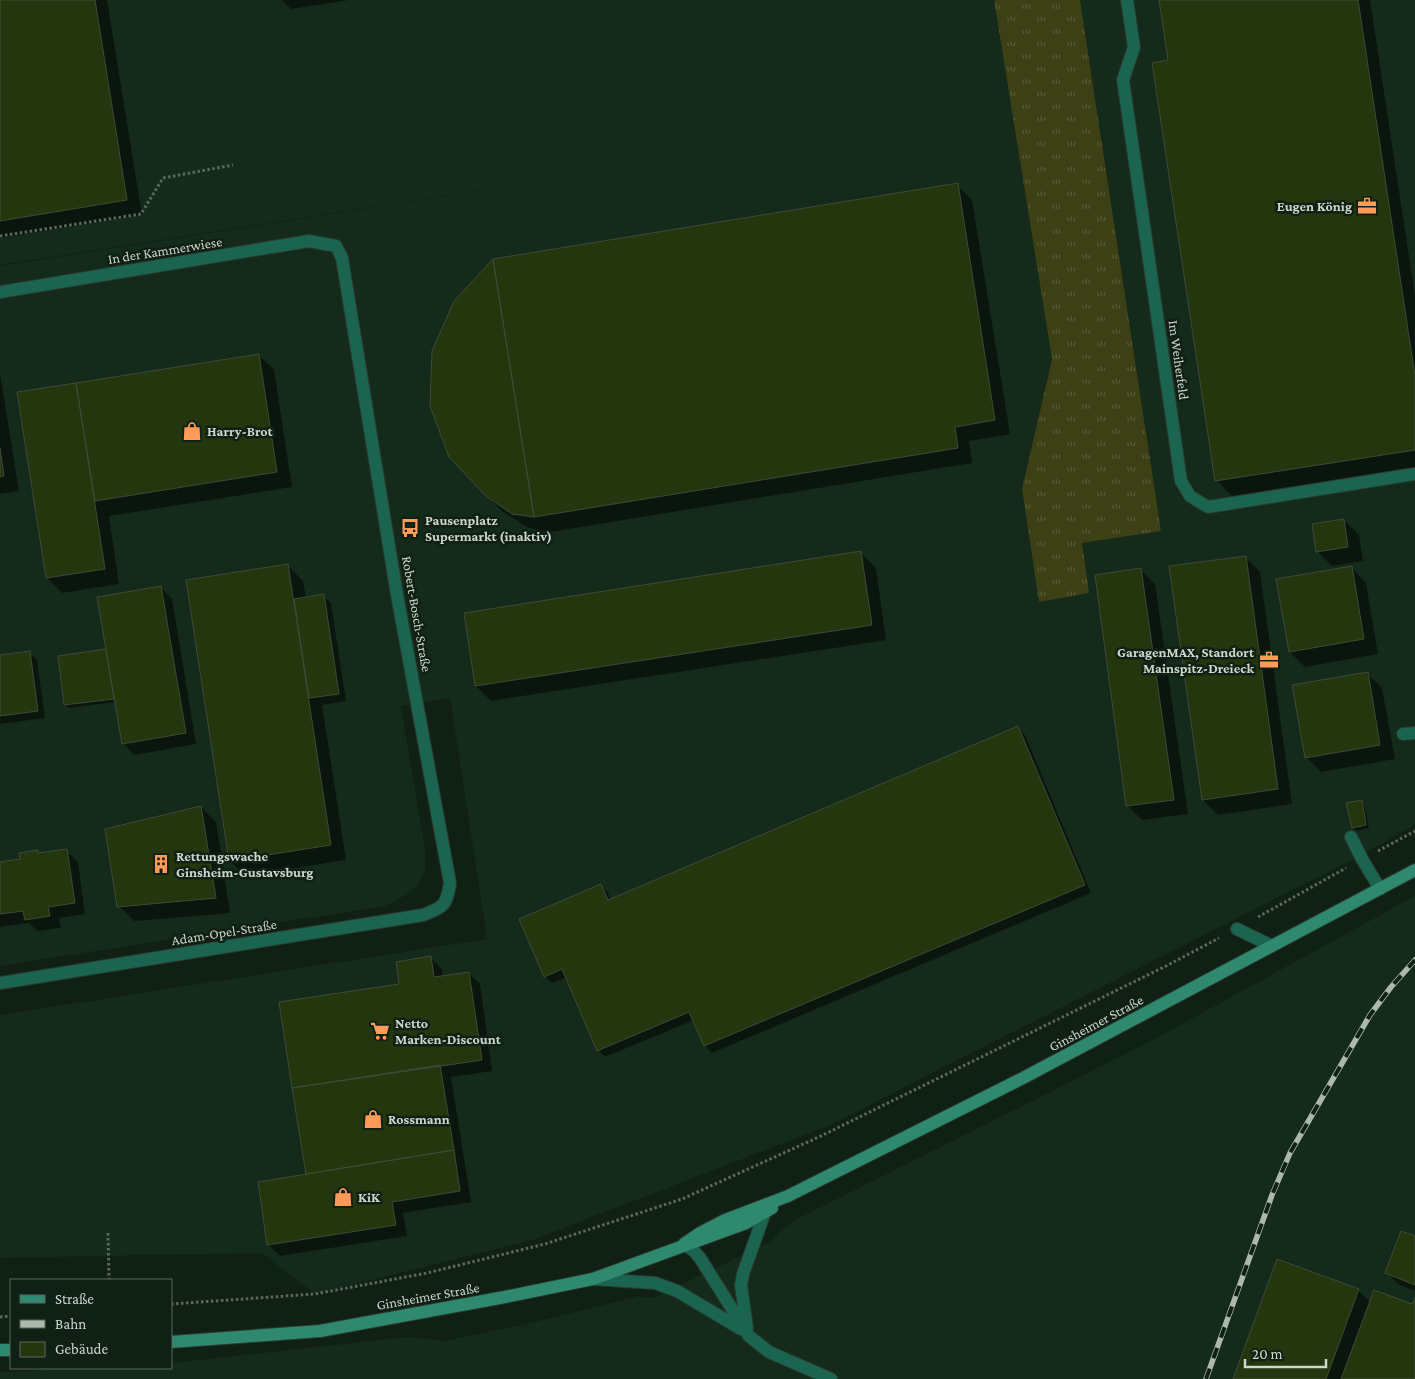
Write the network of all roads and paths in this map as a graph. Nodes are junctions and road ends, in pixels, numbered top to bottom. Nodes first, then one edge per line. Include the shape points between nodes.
1 (1127, 0) edge
2 (233, 165) dead end
3 (0, 236) edge
4 (336, 246) joint
5 (0, 292) edge
6 (1415, 474) edge
7 (1415, 831) edge
8 (1351, 837) dead end
9 (1362, 860) junction
10 (1415, 870) edge
11 (1380, 888) junction
12 (447, 900) joint
13 (1236, 928) junction
14 (1272, 946) junction
15 (0, 983) edge
16 (788, 1196) junction
17 (765, 1212) junction
18 (108, 1233) dead end
19 (684, 1244) junction
20 (109, 1279) edge
21 (593, 1279) junction
22 (172, 1304) edge
23 (747, 1333) junction
24 (172, 1342) edge
25 (831, 1379) edge

1 - 6 street, Im Weiherfeld via 1134,47 1123,80 1181,482 1190,496 1208,507
2 - 3 path via 163,178 141,214
4 - 5 street, In der Kammerwiese via 309,241
4 - 12 street, Robert-Bosch-Straße via 342,258 450,883
7 - 9 path
8 - 9 street
9 - 11 street
9 - 13 path
10 - 11 main road, Ginsheimer Straße
11 - 14 main road, Ginsheimer Straße
12 - 15 street, Adam-Opel-Straße via 439,908 423,915
13 - 14 street
13 - 22 path via 1166,966 830,1132 682,1199 545,1244 427,1272 315,1294
14 - 16 main road, Ginsheimer Straße via 1023,1078
16 - 17 main road, Ginsheimer Straße
16 - 19 main road, Ginsheimer Straße via 725,1220
17 - 19 main road, Ginsheimer Straße via 737,1226
17 - 23 street via 741,1285
18 - 20 path
19 - 21 main road, Ginsheimer Straße
19 - 23 street via 700,1258
21 - 23 street via 655,1283 677,1291
21 - 24 main road, Ginsheimer Straße via 320,1332
23 - 25 street via 769,1352

